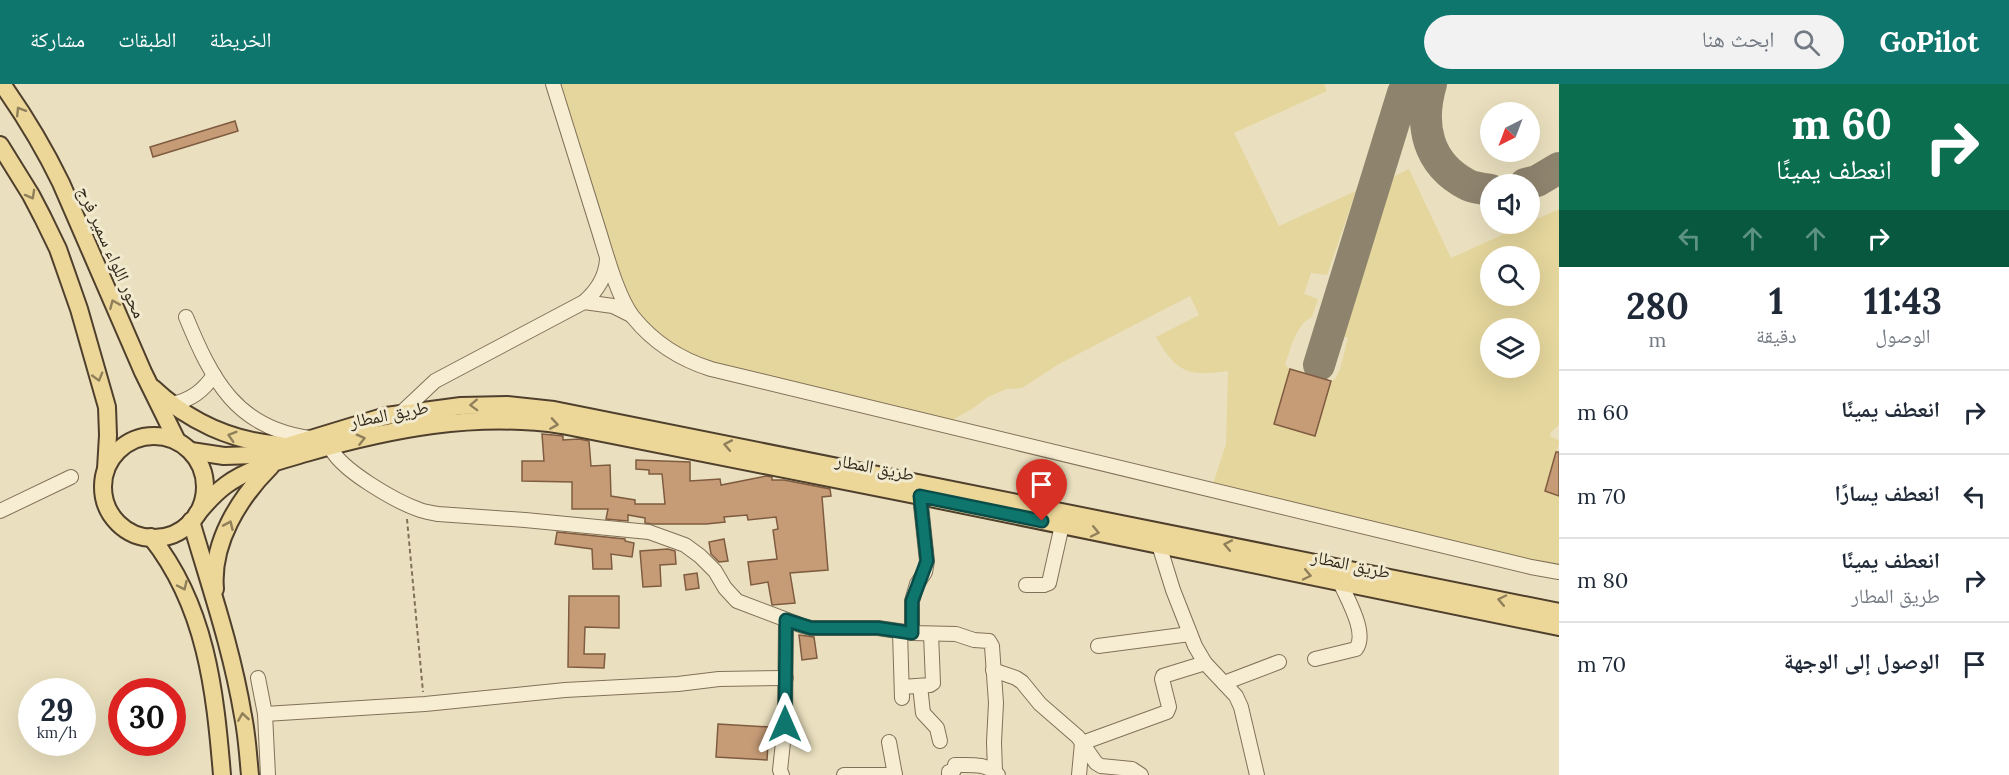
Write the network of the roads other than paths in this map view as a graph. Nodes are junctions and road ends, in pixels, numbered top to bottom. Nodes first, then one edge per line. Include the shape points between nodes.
1 (2, 84) edge
2 (553, 84) edge
3 (0, 145) edge
4 (607, 256) junction
5 (584, 302) junction
6 (631, 315) junction
7 (186, 317) dead end
8 (214, 375) junction
9 (147, 381) junction
10 (172, 404) junction
11 (403, 421) junction
12 (313, 438) junction
13 (177, 441) junction
14 (290, 446) junction
15 (330, 446) junction
16 (191, 452) junction
17 (274, 464) junction
18 (106, 469) junction
19 (71, 477) dead end
20 (920, 496) junction
21 (0, 511) edge
22 (194, 518) junction
23 (1062, 525) junction
24 (151, 537) junction
25 (1159, 545) junction
26 (1285, 563) junction
27 (1559, 572) edge
28 (1340, 582) junction
29 (1026, 585) dead end
30 (216, 602) junction
31 (1559, 612) edge
32 (786, 620) junction
33 (1559, 627) edge
34 (906, 632) junction
35 (931, 634) junction
36 (1190, 634) junction
37 (1098, 646) dead end
38 (1315, 659) dead end
39 (1279, 662) dead end
40 (1205, 663) junction
41 (993, 670) junction
42 (258, 678) dead end
43 (786, 678) junction
44 (1224, 683) junction
45 (920, 686) junction
46 (265, 714) junction
47 (940, 741) dead end
48 (889, 742) dead end
49 (1082, 742) junction
50 (952, 764) edge
51 (996, 773) edge
52 (222, 775) edge
53 (250, 775) edge
54 (268, 775) edge
55 (782, 775) edge
56 (844, 775) edge
57 (895, 775) edge
58 (1079, 775) edge
59 (1141, 775) edge
60 (1257, 775) edge

9 -> 1 main road, محور اللواء سمير فرج via 48,156
2 - 4 street
3 -> 18 main road via 58,249 79,309 106,407
4 - 5 street via 601,282
4 - 6 street
5 - 6 street via 613,306
5 - 11 street via 435,381
6 - 27 street via 673,354 711,369
7 - 8 street
8 - 10 street via 201,391
8 - 12 street via 230,398 252,417 291,435
9 - 10 main road
9 - 13 main road, محور اللواء سمير فرج
14 -> 10 main road via 222,433
11 - 12 main road, طريق المطار via 352,426
15 -> 11 main road, طريق المطار
11 -> 20 main road, طريق المطار via 530,420
26 -> 11 main road, طريق المطار via 554,410 461,406
12 - 14 main road, طريق المطار
13 - 16 main road
13 - 18 main road via 156,436 135,439 117,451
14 - 16 main road, طريق المطار via 258,455
15 - 17 main road, طريق المطار
15 - 32 street via 338,459 357,475 421,510 649,532 685,545 715,571 737,601
16 - 22 main road via 204,477 204,496
17 - 22 main road, طريق المطار via 225,485
30 -> 17 main road via 214,580 224,536 244,496
18 - 24 main road via 104,498 113,516 127,530
19 - 21 street
20 - 23 main road, طريق المطار
20 - 34 street via 927,561 912,601
22 - 24 main road via 175,533
22 - 30 main road
23 -> 25 main road, طريق المطار
23 - 29 street via 1049,583
24 -> 52 main road via 175,570 192,608 212,690
25 - 26 main road, طريق المطار
25 - 36 street
26 -> 28 main road, طريق المطار
31 -> 26 main road, طريق المطار
28 - 33 main road, طريق المطار
28 - 38 street via 1361,640 1356,649
53 -> 30 main road via 244,717
32 - 34 street via 811,628
32 - 43 street
34 - 35 street
34 - 45 street via 902,693
35 - 41 street via 989,641
35 - 45 street via 933,683
36 - 37 street
36 - 40 street
39 - 44 street
40 - 44 street
40 - 49 street via 1163,676 1167,712
41 - 49 street via 1023,682 1040,704
41 - 51 street
42 - 46 street
43 - 46 street via 664,678 425,704
43 - 55 street
44 - 60 street via 1241,707
45 - 47 street via 923,713 937,728
46 - 54 street
48 - 57 street
49 - 58 street
49 - 59 street via 1101,766 1132,769
50 - 51 street via 985,766
56 - 57 street

